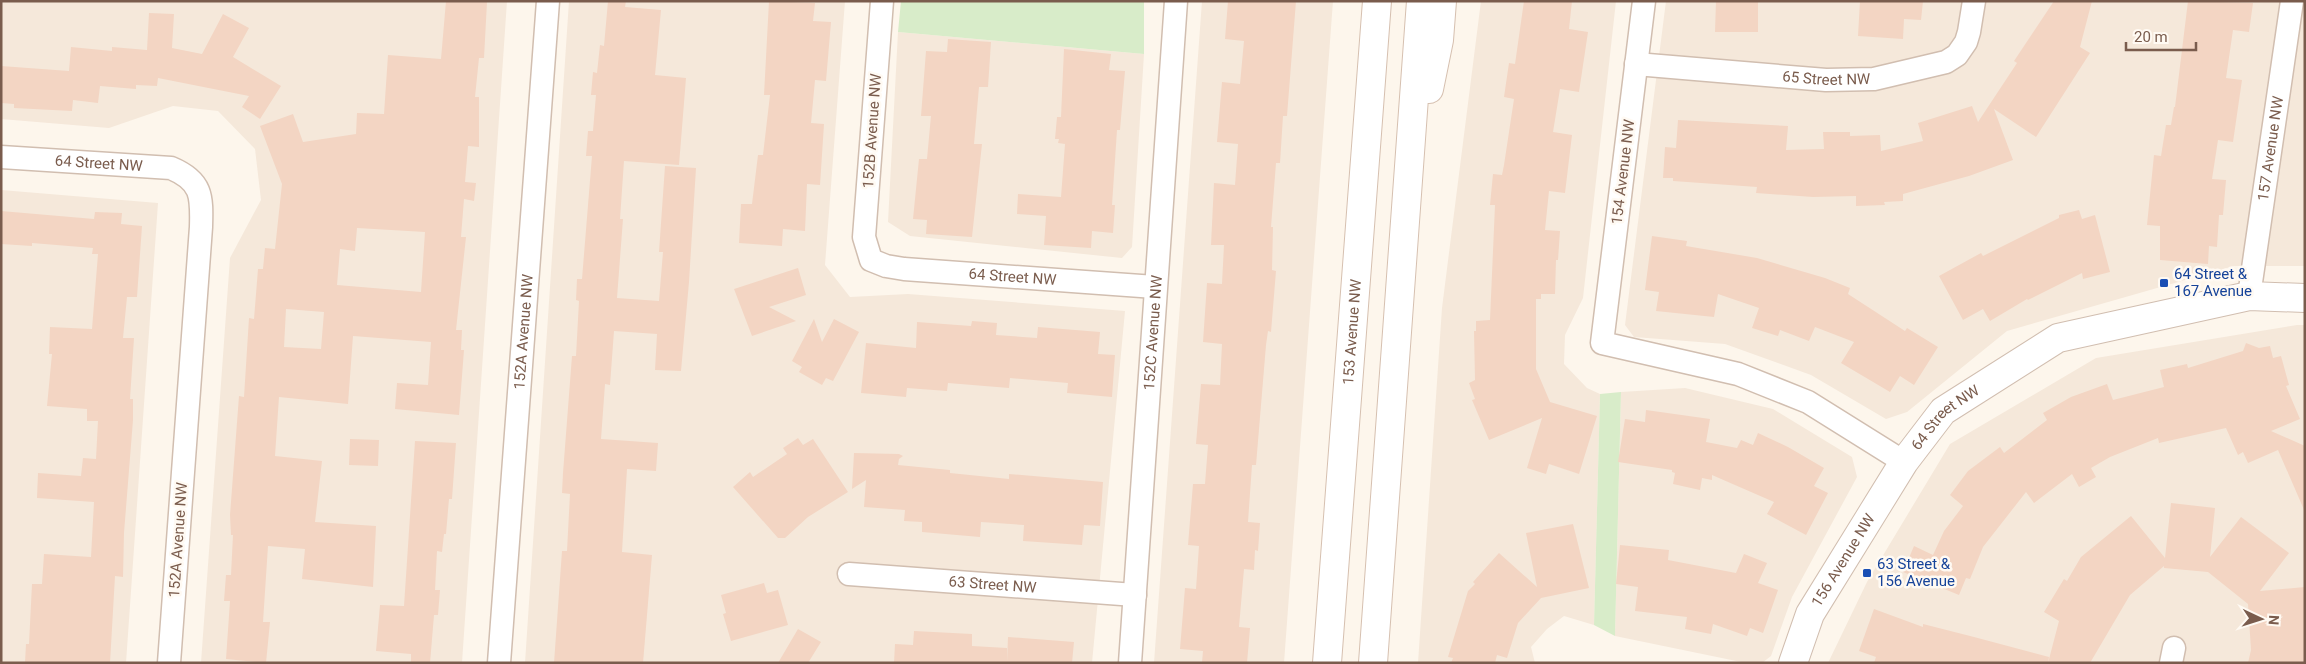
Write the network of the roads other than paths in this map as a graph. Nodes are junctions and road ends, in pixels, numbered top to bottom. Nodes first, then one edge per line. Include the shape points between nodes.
1 (548, 1) edge
2 (882, 1) edge
3 (1176, 1) edge
4 (1377, 1) edge
5 (1421, 1) edge
6 (1442, 1) edge
7 (1644, 1) edge
8 (1974, 1) edge
9 (2292, 1) edge
10 (1636, 64) junction
11 (1, 157) edge
12 (193, 180) joint
13 (1407, 191) junction
14 (871, 260) joint
15 (1155, 287) junction
16 (2249, 296) junction
17 (2305, 298) edge
18 (1602, 343) joint
19 (1904, 462) junction
20 (849, 574) dead end
21 (1135, 595) junction
22 (169, 663) edge
23 (499, 663) edge
24 (1130, 663) edge
25 (1327, 663) edge
26 (1373, 663) edge
27 (1793, 663) edge

1 - 23 street, 152A Avenue NW
2 - 14 street, 152B Avenue NW via 864,237
3 - 15 street, 152C Avenue NW
4 - 25 main road, 153 Avenue NW
5 - 13 main road
6 - 13 main road via 1439,40
7 - 10 street, 154 Avenue NW
8 - 10 street, 65 Street NW via 1966,42 1957,55 1946,62 1874,79 1826,80
9 - 16 street, 157 Avenue NW
10 - 18 street, 154 Avenue NW
11 - 12 street, 64 Street NW via 171,168
12 - 22 street, 152A Avenue NW via 199,196 201,227
13 - 26 main road
14 - 15 street, 64 Street NW via 904,269
15 - 21 street, 152C Avenue NW
16 - 17 main road, 64 Street NW
16 - 19 main road, 64 Street NW via 2058,338 1943,412
18 - 19 street, 64 Street NW via 1738,374 1808,402
19 - 27 main road, 156 Avenue NW via 1810,614
20 - 21 street, 63 Street NW
21 - 24 street, 152C Avenue NW

